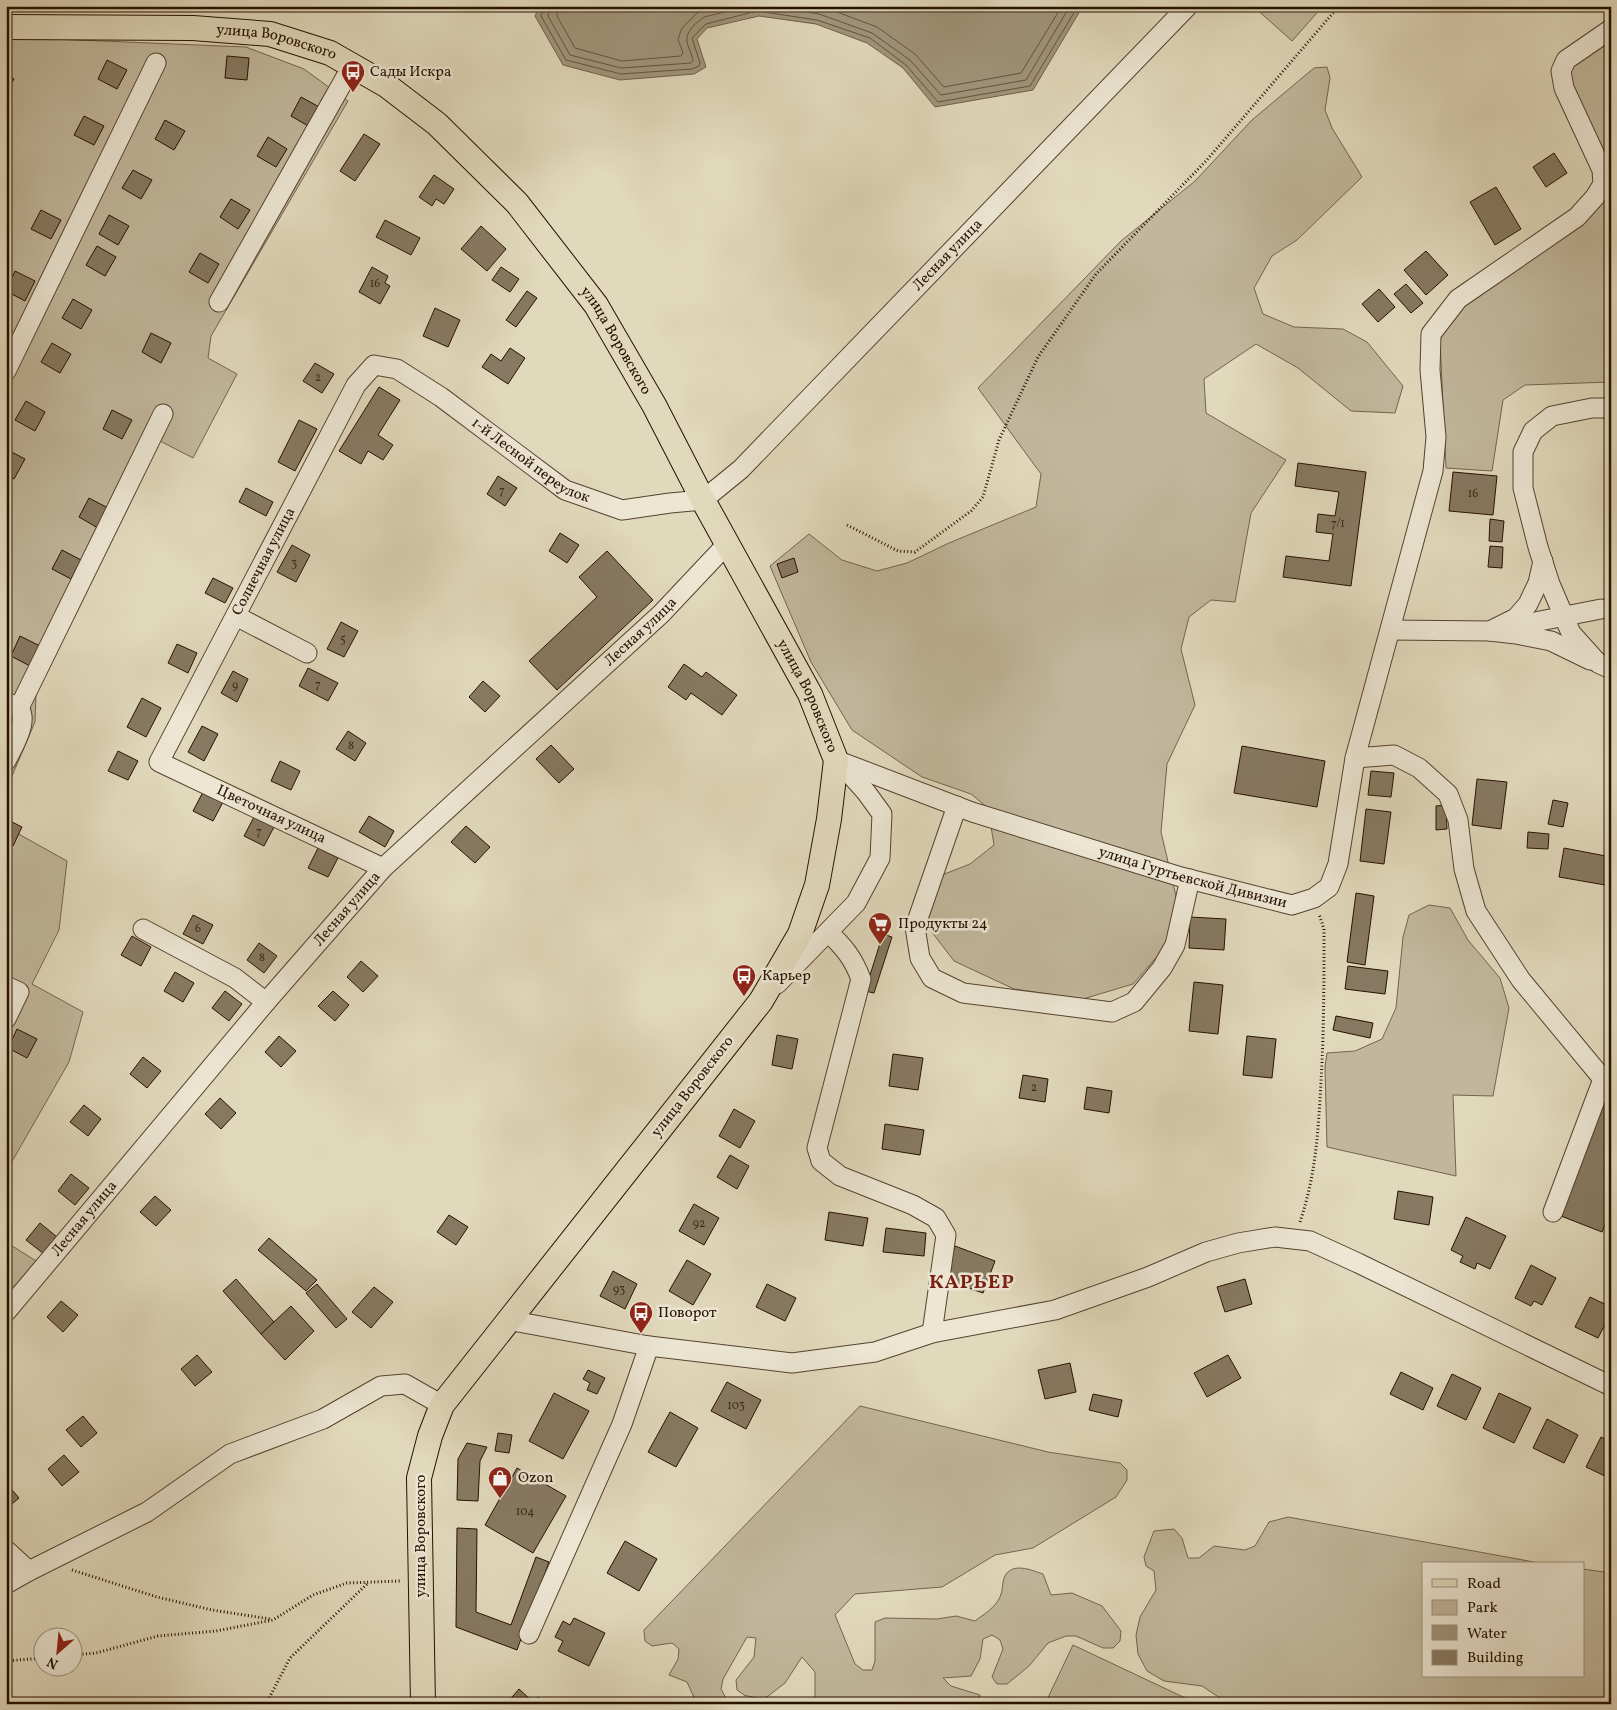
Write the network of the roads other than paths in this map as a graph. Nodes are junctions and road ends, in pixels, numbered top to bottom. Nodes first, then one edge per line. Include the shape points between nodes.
1 (1188, 6) edge
2 (6, 27) edge
3 (1611, 28) edge
4 (156, 63) dead end
5 (352, 66) junction
6 (219, 302) dead end
7 (374, 365) joint
8 (6, 371) edge
9 (1611, 408) edge
10 (163, 414) dead end
11 (702, 500) junction
12 (727, 544) junction
13 (1542, 561) junction
14 (1601, 609) dead end
15 (236, 616) junction
16 (1564, 616) junction
17 (1390, 630) junction
18 (1490, 631) junction
19 (307, 653) dead end
20 (1605, 666) edge
21 (13, 705) edge
22 (1356, 758) junction
23 (836, 760) junction
24 (6, 761) edge
25 (160, 762) joint
26 (957, 806) junction
27 (383, 868) junction
28 (1190, 879) junction
29 (143, 929) dead end
30 (828, 932) junction
31 (6, 986) edge
32 (761, 1001) junction
33 (266, 1002) junction
34 (6, 1019) edge
35 (1552, 1212) dead end
36 (6, 1312) edge
37 (508, 1320) junction
38 (932, 1333) junction
39 (649, 1346) junction
40 (1611, 1386) edge
41 (442, 1405) junction
42 (6, 1550) edge
43 (29, 1571) junction
44 (6, 1584) edge
45 (529, 1634) dead end
46 (423, 1704) edge

1 - 11 street, Лесная улица via 741,469
2 - 5 main road, улица Воровского via 193,28 270,34 330,53
3 - 17 street, улица Гуртьевской Дивизии via 1566,60 1561,71 1564,88 1602,170 1603,184 1577,217 1458,299 1430,334 1436,438 1429,488
4 - 8 street
5 - 6 street
5 - 11 main road, улица Воровского via 386,85 437,124 517,203 596,305 654,405
7 - 11 street, 1-й Лесной переулок via 397,369 441,397 565,490 622,510
7 - 15 street, Солнечная улица via 356,385
9 - 13 street via 1592,408 1552,416 1534,431 1523,452 1522,488
10 - 21 street
11 - 12 main road, улица Воровского
12 - 23 main road, улица Воровского via 810,694
12 - 27 street, Лесная улица via 661,614
13 - 16 street
13 - 18 street via 1538,583 1528,604 1516,618
14 - 16 street
15 - 19 street
15 - 25 street, Солнечная улица
16 - 18 street
16 - 20 street via 1571,634
17 - 18 street
17 - 22 street, улица Гуртьевской Дивизии
18 - 20 street via 1551,641
21 - 24 street via 23,717
22 - 28 street, улица Гуртьевской Дивизии via 1338,864 1329,887 1314,898 1292,905
22 - 35 street via 1394,755 1419,768 1448,794 1458,820 1464,869 1476,911 1521,980 1603,1079
23 - 26 street, улица Гуртьевской Дивизии
23 - 30 street via 882,814 880,858 856,903
23 - 32 main road, улица Воровского via 817,885 800,934
25 - 27 street, Цветочная улица
26 - 28 street, улица Гуртьевской Дивизии
26 - 28 street via 916,927 920,958 932,978 963,994 1112,1012 1134,1002 1162,968 1175,944
27 - 33 street, Лесная улица
29 - 33 street via 235,978
30 - 32 street
30 - 38 street via 855,961 861,978 817,1148 821,1161 840,1176 913,1205 936,1218 946,1235
31 - 34 street via 19,992
32 - 37 main road, улица Воровского
33 - 36 street, Лесная улица
37 - 39 street
37 - 41 main road, улица Воровского
38 - 39 street via 875,1352 792,1363
38 - 40 street via 1055,1310 1148,1277 1206,1252 1275,1237 1310,1241
39 - 45 street via 622,1424
41 - 43 street via 405,1384 381,1386 323,1419 230,1454 147,1512
41 - 46 main road, улица Воровского via 419,1478
42 - 43 street
43 - 44 street

